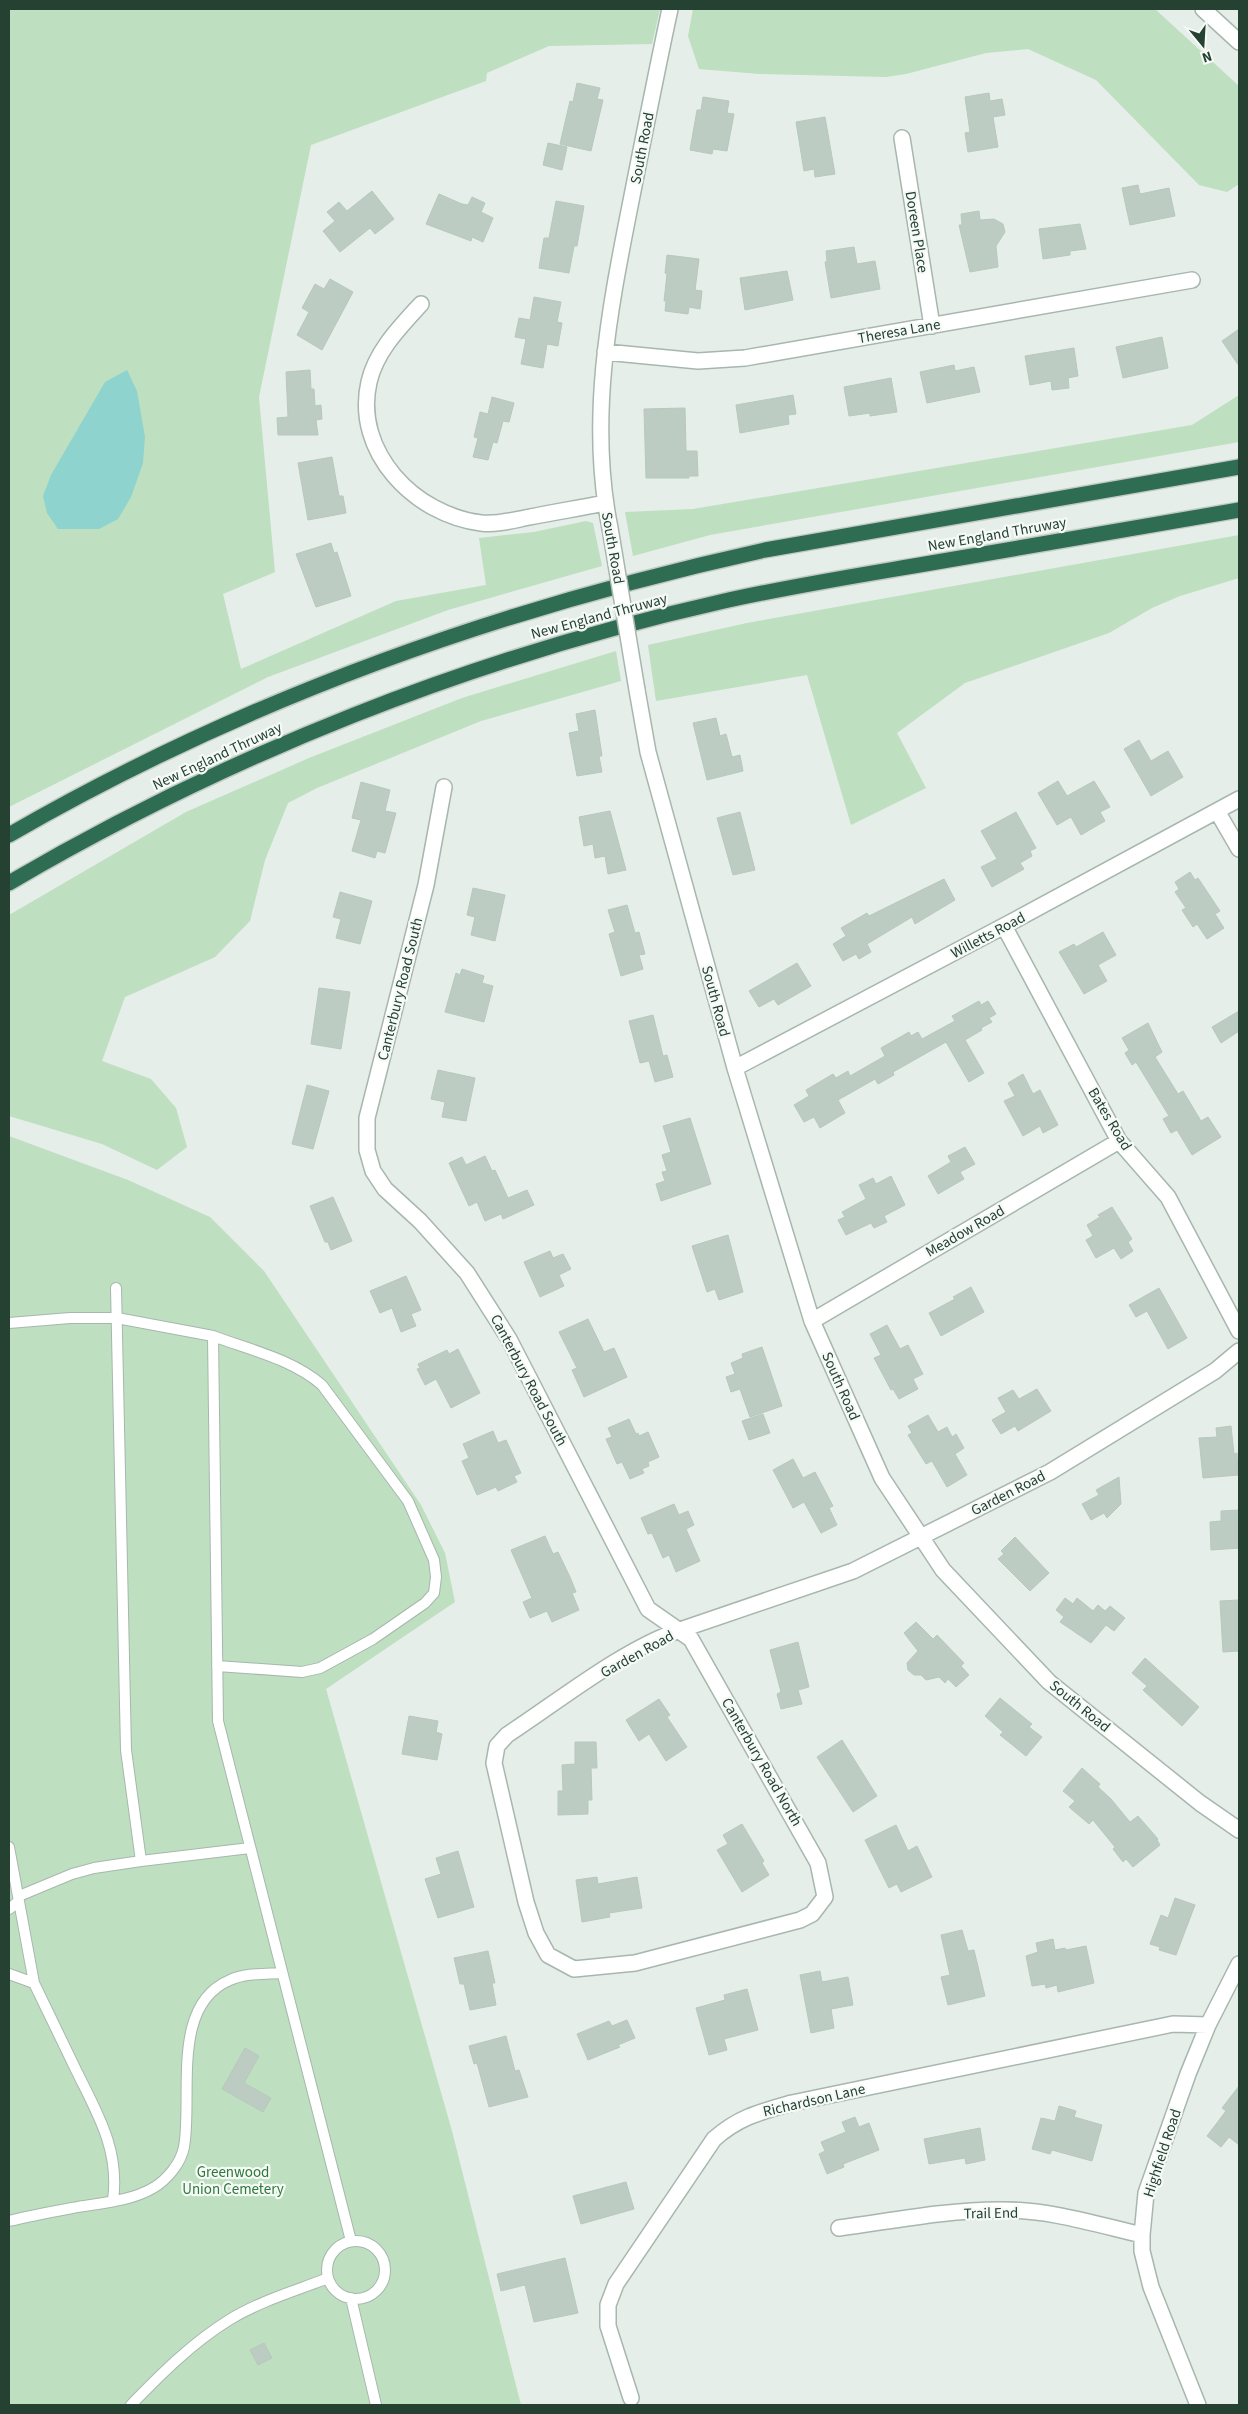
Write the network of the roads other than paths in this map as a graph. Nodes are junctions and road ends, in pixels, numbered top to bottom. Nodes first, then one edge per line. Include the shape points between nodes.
1 (670, 9) edge
2 (1203, 9) edge
3 (1239, 42) edge
4 (902, 138) dead end
5 (1192, 280) dead end
6 (421, 304) dead end
7 (932, 326) junction
8 (605, 352) junction
9 (1239, 467) edge
10 (605, 503) junction
11 (1239, 510) edge
12 (444, 786) dead end
13 (1239, 799) edge
14 (1217, 811) junction
15 (9, 834) edge
16 (1239, 849) edge
17 (9, 883) edge
18 (1004, 926) junction
19 (735, 1068) junction
20 (1119, 1141) junction
21 (116, 1288) dead end
22 (118, 1318) junction
23 (812, 1321) junction
24 (9, 1323) edge
25 (1239, 1331) edge
26 (213, 1336) junction
27 (1239, 1351) edge
28 (921, 1537) junction
29 (680, 1630) junction
30 (217, 1666) junction
31 (1239, 1830) edge
32 (9, 1846) edge
33 (250, 1848) junction
34 (141, 1861) junction
35 (19, 1898) junction
36 (823, 1902) joint
37 (9, 1909) edge
38 (1239, 1964) edge
39 (282, 1973) junction
40 (9, 1974) edge
41 (34, 1983) junction
42 (1208, 2025) junction
43 (114, 2200) junction
44 (9, 2221) edge
45 (839, 2228) dead end
46 (1142, 2235) junction
47 (351, 2241) junction
48 (328, 2278) junction
49 (351, 2298) junction
50 (632, 2398) dead end
51 (131, 2405) edge
52 (376, 2405) edge
53 (1198, 2405) edge

1 - 8 street, South Road via 625,232
2 - 3 street
4 - 7 street, Doreen Place
5 - 7 street, Theresa Lane
6 - 10 street via 395,333 379,358 369,382 366,406 370,429 379,451 405,490 442,513 484,523
7 - 8 street, Theresa Lane via 720,361
8 - 10 street, South Road via 600,441
9 - 15 highway, New England Thruway via 765,550 561,601 437,640 279,701 148,760
10 - 19 street, South Road, bridge via 648,752
11 - 17 highway, New England Thruway via 785,588 664,616 525,655 398,698 274,748 152,805
12 - 29 street, Canterbury Road South via 426,885 367,1118 367,1150 373,1171 385,1189 420,1221 467,1273 509,1339 648,1609
13 - 14 street, Willetts Road
14 - 16 street
14 - 18 street, Willetts Road
18 - 19 street, Willetts Road
18 - 20 street, Bates Road
19 - 23 street, South Road
20 - 23 street, Meadow Road
20 - 25 street, Bates Road via 1168,1197
21 - 22 lane
22 - 24 lane
22 - 26 lane
22 - 34 lane via 126,1750
23 - 28 street, South Road via 882,1478
26 - 30 lane
26 - 30 lane via 295,1366 322,1385 408,1501 434,1560 436,1577 434,1593 425,1603 373,1639 320,1668 302,1672
27 - 28 street, Garden Road via 1216,1371 1050,1472
28 - 29 street, Garden Road via 853,1571
28 - 31 street, South Road via 943,1570 1048,1682 1200,1803
29 - 36 street, Canterbury Road North via 691,1640 818,1863 825,1897
29 - 36 street, Garden Road via 624,1657 506,1735 497,1746 494,1763 536,1933 548,1955 574,1969 635,1963 800,1920 812,1914
30 - 33 lane via 218,1722
32 - 35 lane
33 - 34 lane
33 - 39 lane
34 - 35 lane via 79,1872
35 - 37 lane
35 - 41 lane
38 - 42 street, Highfield Road
39 - 43 lane via 231,1979 205,1998 198,2011 190,2044 184,2148 178,2162 169,2176 153,2188 131,2198
39 - 47 lane
40 - 41 lane
41 - 43 lane via 103,2127 114,2161
42 - 46 street, Highfield Road via 1146,2193
42 - 50 street, Richardson Lane via 1173,2024 811,2099 752,2114 731,2124 714,2139 616,2284 608,2305 608,2326
43 - 44 lane
45 - 46 street, Trail End via 999,2210 1057,2215
46 - 53 street, Highfield Road via 1150,2287
47 - 48 lane via 332,2255 327,2269
47 - 49 lane via 361,2241 378,2250 386,2268 381,2286 374,2293 366,2298
48 - 49 lane via 339,2294
48 - 51 lane via 274,2298 230,2320 191,2348
49 - 52 lane

